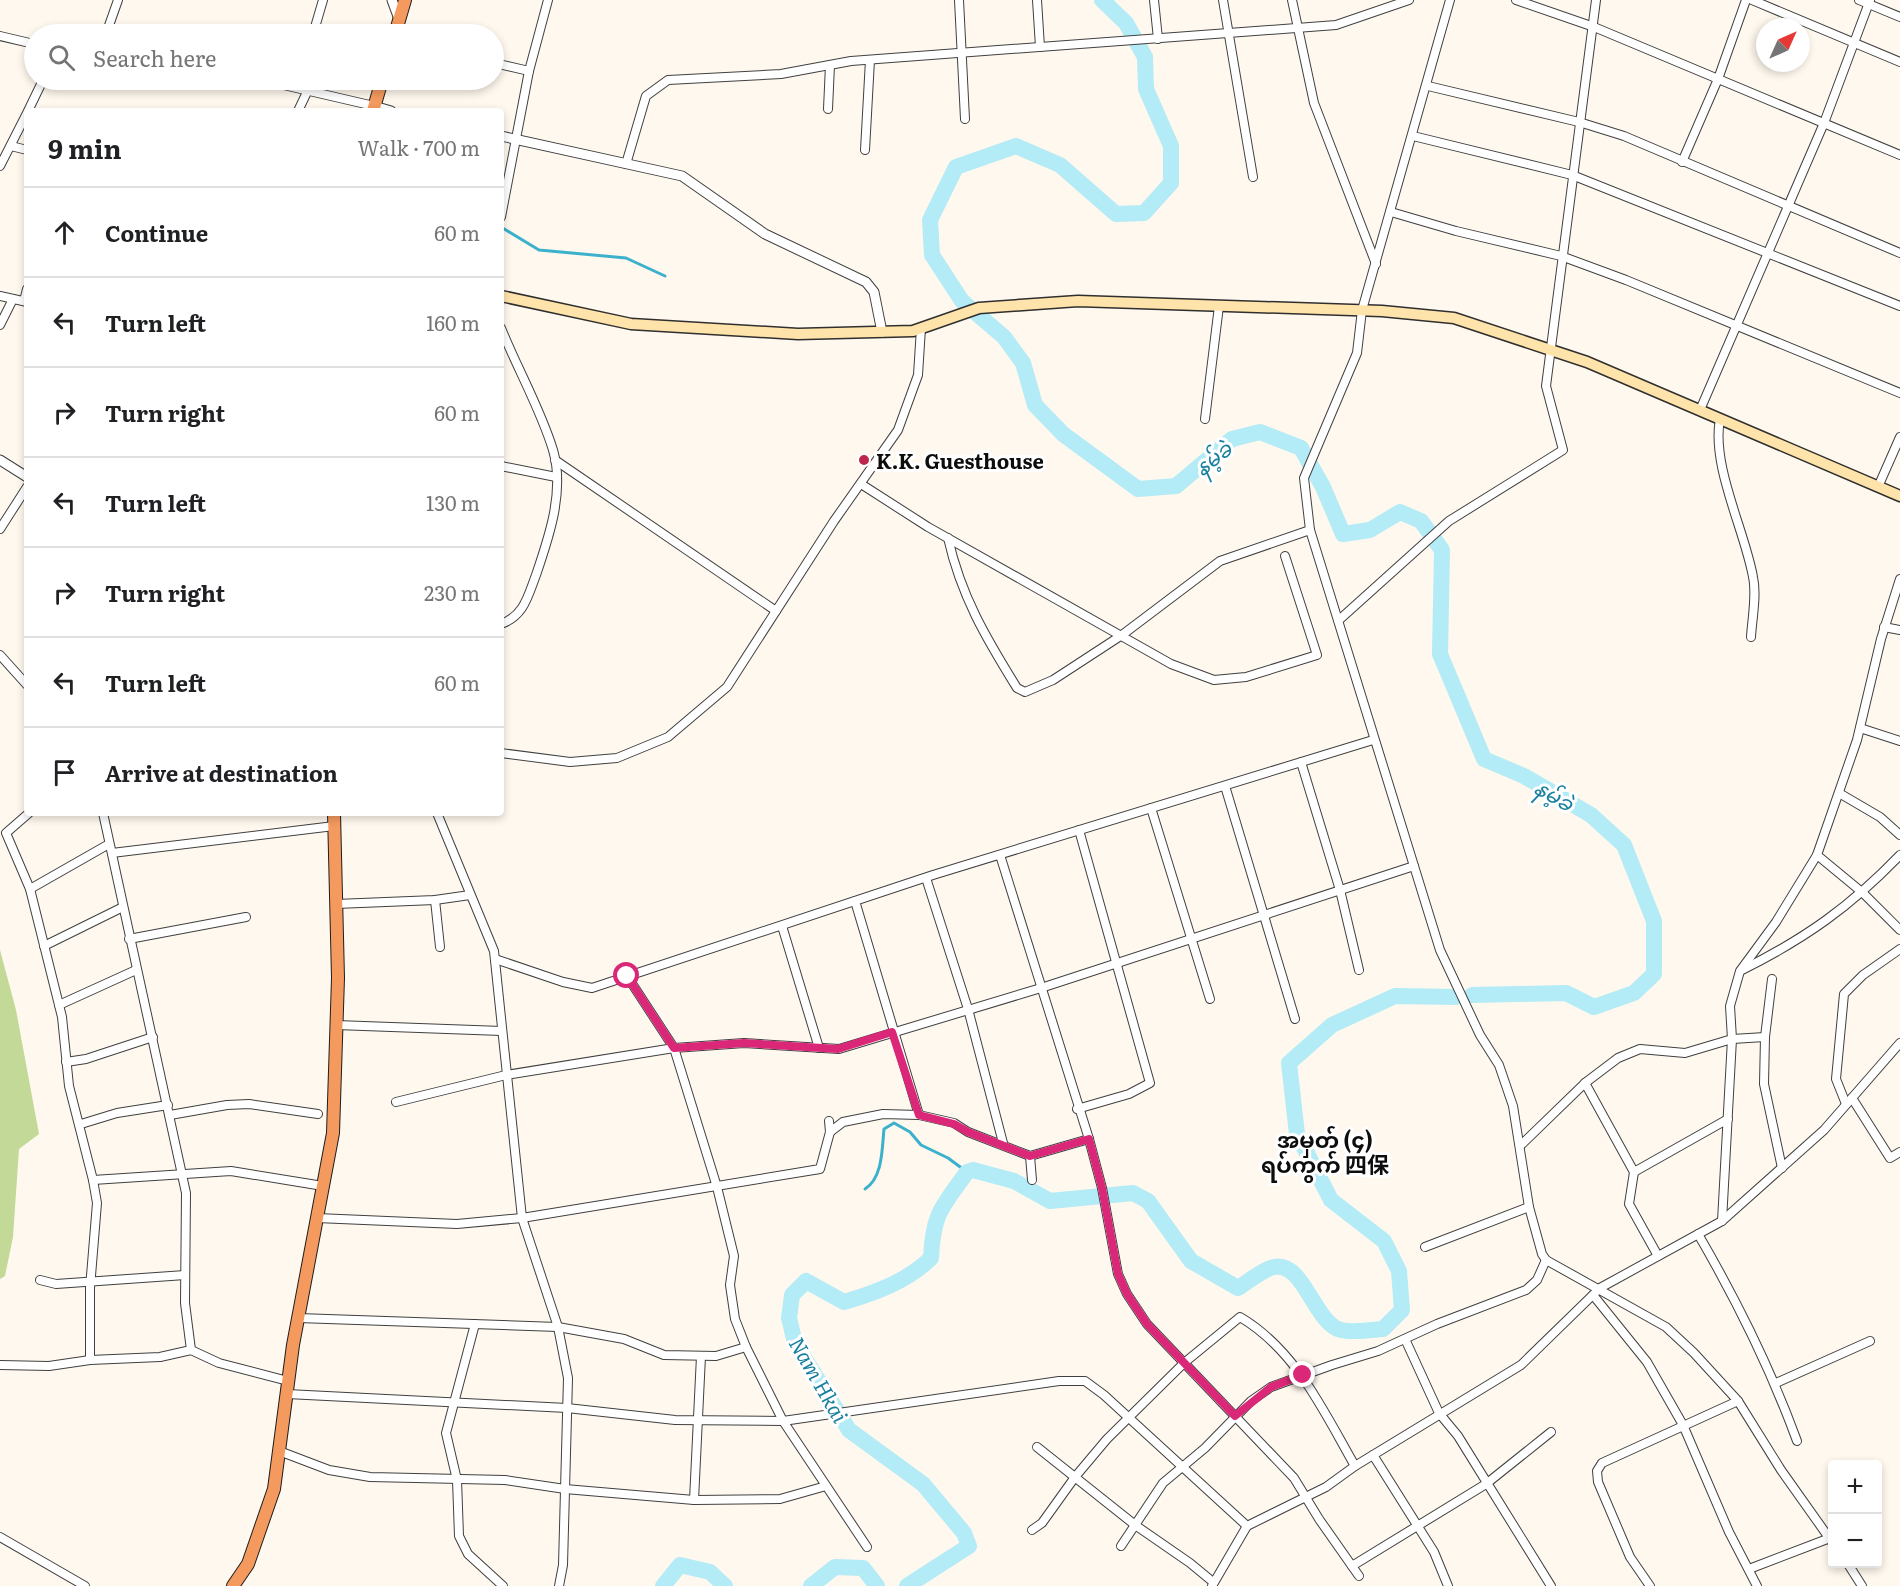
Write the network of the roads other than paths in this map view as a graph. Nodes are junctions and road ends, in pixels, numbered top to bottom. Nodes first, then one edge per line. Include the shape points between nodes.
1 (118, 0) edge
2 (323, 0) edge
3 (392, 0) edge
4 (405, 0) edge
5 (548, 0) edge
6 (959, 0) edge
7 (1037, 0) edge
8 (1155, 0) edge
9 (1223, 0) edge
10 (1292, 0) edge
11 (1409, 0) edge
12 (1450, 0) edge
13 (1516, 0) edge
14 (1596, 0) edge
15 (1746, 0) edge
16 (1752, 0) edge
17 (1859, 0) edge
18 (1870, 2) edge
19 (1900, 17) edge
20 (399, 19) junction
21 (110, 24) edge
22 (316, 24) edge
23 (398, 24) edge
24 (1297, 26) junction
25 (1594, 27) junction
26 (1228, 33) junction
27 (0, 36) edge
28 (1158, 39) junction
29 (24, 42) edge
30 (1854, 44) junction
31 (1040, 47) junction
32 (961, 53) junction
33 (870, 60) junction
34 (1900, 62) edge
35 (504, 65) edge
36 (830, 65) junction
37 (529, 71) junction
38 (1718, 79) junction
39 (1428, 86) junction
40 (38, 90) edge
41 (308, 90) joint
42 (379, 90) edge
43 (30, 108) edge
44 (299, 108) edge
45 (374, 108) edge
46 (828, 109) dead end
47 (965, 119) dead end
48 (24, 120) edge
49 (1579, 122) junction
50 (1824, 123) junction
51 (504, 136) edge
52 (1413, 136) junction
53 (516, 138) junction
54 (12, 146) junction
55 (24, 149) edge
56 (865, 150) dead end
57 (1900, 155) edge
58 (1682, 162) junction
59 (626, 164) junction
60 (0, 166) edge
61 (1572, 175) junction
62 (1252, 177) dead end
63 (504, 202) edge
64 (1788, 207) junction
65 (1391, 212) junction
66 (1768, 252) junction
67 (1900, 252) edge
68 (1561, 256) junction
69 (1376, 264) junction
70 (0, 296) edge
71 (504, 297) edge
72 (13, 299) junction
73 (24, 302) edge
74 (1219, 306) junction
75 (1900, 306) edge
76 (1362, 310) junction
77 (1737, 324) junction
78 (0, 325) edge
79 (921, 328) junction
80 (882, 332) junction
81 (504, 335) edge
82 (1549, 350) junction
83 (1900, 393) edge
84 (1700, 410) junction
85 (1205, 419) dead end
86 (1720, 419) junction
87 (1900, 437) edge
88 (0, 460) edge
89 (555, 460) junction
90 (504, 467) edge
91 (24, 475) edge
92 (556, 477) junction
93 (861, 484) junction
94 (1878, 487) junction
95 (24, 493) edge
96 (1900, 496) edge
97 (0, 529) edge
98 (1310, 530) junction
99 (948, 538) junction
100 (1285, 556) dead end
101 (1900, 579) edge
102 (776, 611) junction
103 (1339, 620) junction
104 (504, 622) edge
105 (1884, 627) junction
106 (1900, 630) edge
107 (1122, 635) junction
108 (1751, 637) dead end
109 (0, 655) edge
110 (24, 682) edge
111 (1860, 728) junction
112 (1374, 740) junction
113 (1900, 741) edge
114 (504, 753) edge
115 (1301, 762) junction
116 (1225, 786) junction
117 (1839, 793) junction
118 (1151, 808) junction
119 (26, 816) edge
120 (104, 816) edge
121 (438, 816) edge
122 (334, 819) edge
123 (1079, 830) junction
124 (1900, 835) edge
125 (110, 844) junction
126 (112, 853) junction
127 (1000, 855) junction
128 (1817, 855) junction
129 (1900, 855) edge
130 (1414, 866) junction
131 (926, 878) junction
132 (30, 889) junction
133 (1340, 890) junction
134 (1863, 893) junction
135 (470, 895) junction
136 (435, 900) junction
137 (855, 901) junction
138 (336, 904) junction
139 (123, 907) junction
140 (1263, 915) junction
141 (246, 917) dead end
142 (782, 926) junction
143 (1900, 930) edge
144 (129, 939) junction
145 (1191, 939) junction
146 (44, 946) junction
147 (440, 946) dead end
148 (1900, 949) edge
149 (495, 958) junction
150 (1115, 963) junction
151 (136, 970) junction
152 (1359, 970) dead end
153 (1740, 971) junction
154 (627, 976) junction
155 (1772, 979) dead end
156 (1041, 988) junction
157 (1210, 999) dead end
158 (58, 1005) junction
159 (968, 1009) junction
160 (1295, 1019) dead end
161 (336, 1025) junction
162 (502, 1031) junction
163 (892, 1032) junction
164 (153, 1037) junction
165 (1765, 1037) junction
166 (1732, 1039) junction
167 (1900, 1043) edge
168 (674, 1048) junction
169 (819, 1048) junction
170 (66, 1062) junction
171 (506, 1075) junction
172 (1585, 1083) junction
173 (1849, 1101) junction
174 (396, 1102) dead end
175 (168, 1105) junction
176 (1077, 1109) junction
177 (318, 1114) dead end
178 (170, 1115) junction
179 (919, 1115) junction
180 (1728, 1119) junction
181 (830, 1121) dead end
182 (81, 1124) junction
183 (830, 1132) junction
184 (1089, 1139) junction
185 (1003, 1143) junction
186 (1521, 1145) junction
187 (1900, 1152) edge
188 (1030, 1156) junction
189 (1782, 1168) junction
190 (1634, 1172) junction
191 (182, 1173) junction
192 (93, 1180) junction
193 (1032, 1180) dead end
194 (323, 1186) junction
195 (717, 1187) junction
196 (1529, 1207) junction
197 (317, 1218) junction
198 (522, 1218) junction
199 (1722, 1221) junction
200 (1698, 1234) junction
201 (1425, 1247) dead end
202 (1658, 1256) junction
203 (1546, 1260) junction
204 (185, 1275) junction
205 (40, 1280) dead end
206 (91, 1280) junction
207 (1600, 1288) junction
208 (1593, 1295) junction
209 (298, 1318) junction
210 (475, 1324) junction
211 (558, 1327) junction
212 (1405, 1339) junction
213 (1870, 1341) dead end
214 (746, 1347) junction
215 (191, 1350) junction
216 (701, 1356) junction
217 (90, 1360) junction
218 (1184, 1363) junction
219 (0, 1365) edge
220 (1303, 1375) junction
221 (288, 1381) junction
222 (1776, 1383) junction
223 (286, 1394) junction
224 (1738, 1401) junction
225 (455, 1402) junction
226 (567, 1408) junction
227 (1439, 1413) junction
228 (1235, 1416) junction
229 (1128, 1417) junction
230 (699, 1420) junction
231 (783, 1421) junction
232 (1683, 1425) junction
233 (1551, 1432) dead end
234 (1797, 1441) dead end
235 (1036, 1447) dead end
236 (279, 1451) junction
237 (1373, 1455) junction
238 (1355, 1466) junction
239 (1183, 1467) junction
240 (1075, 1477) junction
241 (457, 1480) junction
242 (1486, 1484) junction
243 (826, 1486) junction
244 (565, 1490) junction
245 (1308, 1496) junction
246 (694, 1500) junction
247 (1135, 1525) junction
248 (1247, 1526) junction
249 (1418, 1526) junction
250 (1032, 1530) dead end
251 (1828, 1536) edge
252 (0, 1537) edge
253 (1828, 1541) edge
254 (1121, 1546) dead end
255 (867, 1547) dead end
256 (1352, 1566) junction
257 (1851, 1568) edge
258 (1749, 1569) junction
259 (1359, 1576) dead end
260 (1212, 1584) edge
261 (85, 1586) edge
262 (233, 1586) edge
263 (503, 1586) edge
264 (559, 1586) edge
265 (1448, 1586) edge
266 (1551, 1586) edge
267 (1650, 1586) edge
268 (1757, 1586) edge
269 (1862, 1586) edge

1 - 21 street
2 - 22 street
3 - 20 street
4 - 20 highway
5 - 37 street
6 - 32 street
7 - 31 street
8 - 28 street
9 - 26 street
10 - 24 street
11 - 24 street via 1336,25
12 - 39 street
13 - 25 street
14 - 25 street
15 - 38 street
16 - 30 street
17 - 18 street
18 - 19 street
18 - 30 street
20 - 23 highway
24 - 26 street
24 - 69 street via 1314,103
25 - 38 street
25 - 49 street
26 - 28 street
26 - 62 street
27 - 29 street
28 - 31 street
30 - 34 street
30 - 50 street
31 - 32 street
32 - 33 street
32 - 47 street
33 - 36 street
33 - 56 street
35 - 37 street
36 - 46 street
36 - 59 street via 781,74 668,80 646,96
37 - 53 street
38 - 50 street
38 - 58 street
39 - 49 street
39 - 52 street
40 - 43 street
41 - 44 street
41 - 45 street
42 - 45 highway
48 - 54 street
49 - 58 street via 1624,136
49 - 61 street
50 - 57 street
50 - 64 street
51 - 53 street
52 - 61 street
52 - 65 street
53 - 59 street
53 - 63 street
54 - 55 street
54 - 60 street
58 - 64 street
59 - 80 street via 682,176 765,234 866,282 874,292
61 - 66 street
61 - 68 street
64 - 66 street
64 - 67 street
65 - 68 street
65 - 69 street
66 - 75 street
66 - 77 street
68 - 77 street
68 - 82 street
69 - 76 street
70 - 72 street
71 - 80 main road via 631,324 798,334
72 - 73 street
72 - 78 street
74 - 76 main road
74 - 79 main road via 1078,301 979,308
74 - 85 street
76 - 82 main road via 1455,318
76 - 98 street via 1357,353 1304,477
77 - 83 street
77 - 84 street
79 - 80 main road
79 - 93 street via 918,375 898,430
81 - 89 street
82 - 84 main road
82 - 103 street via 1546,386 1563,450 1449,521
84 - 86 main road
86 - 94 main road
86 - 108 street via 1722,458 1754,579
87 - 94 street
88 - 91 street
89 - 92 street
89 - 102 street
90 - 92 street
92 - 104 street via 550,533 530,591 519,615
93 - 99 street
93 - 102 street
94 - 96 main road
95 - 97 street
98 - 103 street
98 - 107 street via 1220,561
99 - 107 street
99 - 107 street via 957,577 989,644 1017,688 1025,692 1053,680
100 - 107 street via 1317,655 1246,677 1214,680 1171,664
101 - 105 street
102 - 114 street via 727,687 668,737 617,758 570,762
103 - 112 street
105 - 106 street
105 - 111 street
109 - 110 street
111 - 113 street
111 - 117 street
112 - 115 street
112 - 130 street
115 - 116 street
115 - 133 street
116 - 118 street
116 - 140 street
117 - 124 street via 1880,817
117 - 128 street
118 - 123 street
118 - 145 street
119 - 132 street via 6,834
120 - 125 street
121 - 135 street
122 - 126 street
122 - 138 highway
123 - 127 street
123 - 150 street
125 - 126 street
125 - 132 street
126 - 139 street
127 - 131 street
127 - 156 street
128 - 134 street
128 - 153 street
129 - 134 street
130 - 133 street
130 - 186 street via 1440,950 1480,1035 1499,1065
131 - 137 street
131 - 159 street
132 - 146 street
133 - 140 street
133 - 152 street
134 - 143 street
134 - 153 street via 1791,945
135 - 136 street
135 - 149 street
136 - 138 street
136 - 147 street
137 - 142 street
137 - 163 street
138 - 161 highway
139 - 144 street
139 - 146 street
140 - 145 street
140 - 160 street
141 - 144 street
142 - 154 street
142 - 169 street
144 - 151 street
145 - 150 street
145 - 157 street
146 - 158 street
148 - 173 street via 1844,994 1836,1079
149 - 154 street via 592,988
149 - 162 street
150 - 156 street
150 - 176 street via 1150,1083 1129,1094
151 - 158 street
151 - 164 street
153 - 166 street via 1730,1006
154 - 168 street
155 - 165 street
156 - 159 street
156 - 176 street
158 - 170 street
159 - 163 street
159 - 185 street
161 - 162 street
161 - 194 highway via 333,1133
162 - 171 street
163 - 169 street via 838,1049
163 - 179 street
164 - 170 street
164 - 175 street
165 - 166 street
165 - 189 street via 1764,1084
166 - 172 street via 1685,1053 1640,1049 1618,1058
166 - 180 street
167 - 173 street
168 - 169 street via 744,1043
168 - 171 street
168 - 195 street
170 - 182 street
171 - 174 street
171 - 198 street
172 - 186 street
172 - 190 street
173 - 187 street via 1890,1158
173 - 189 street
175 - 178 street
175 - 182 street via 117,1113
176 - 184 street
177 - 178 street via 249,1104
178 - 191 street
179 - 183 street via 883,1114 843,1122
179 - 185 street
180 - 190 street
180 - 199 street
181 - 183 street
182 - 192 street
183 - 195 street via 820,1169
184 - 188 street
184 - 218 street via 1118,1274 1147,1324
185 - 188 street
186 - 196 street
188 - 193 street
189 - 199 street
190 - 202 street via 1629,1204
191 - 192 street
191 - 194 street via 231,1171
191 - 204 street via 186,1193
192 - 206 street via 97,1203
194 - 197 highway
195 - 198 street
195 - 214 street via 734,1256 730,1285 735,1319
196 - 201 street
196 - 203 street via 1537,1244
197 - 198 street via 457,1224
197 - 209 highway
198 - 211 street
199 - 200 street
200 - 202 street
200 - 222 street via 1743,1312
202 - 207 street
203 - 207 street
203 - 212 street via 1537,1280 1527,1290
204 - 206 street
204 - 215 street
205 - 206 street via 56,1284
206 - 217 street
207 - 208 street
207 - 224 street via 1666,1327
208 - 227 street via 1521,1365
208 - 232 street via 1647,1362
209 - 210 street
209 - 221 highway
210 - 211 street
210 - 225 street
211 - 216 street via 624,1339 664,1355
211 - 226 street via 568,1378
212 - 220 street
212 - 227 street
213 - 222 street
214 - 216 street
214 - 231 street
215 - 217 street via 160,1357
215 - 221 street via 219,1363
216 - 230 street
217 - 219 street via 49,1366
218 - 220 street via 1240,1317 1258,1327
218 - 228 street
218 - 229 street
220 - 228 street via 1271,1387
220 - 238 street
221 - 223 highway
222 - 234 street
223 - 225 street
223 - 236 highway
224 - 232 street
224 - 251 street
225 - 226 street
225 - 241 street via 446,1434
226 - 230 street
226 - 244 street
227 - 237 street
227 - 242 street via 1458,1436
228 - 239 street
228 - 245 street
229 - 231 street via 1085,1381 1059,1381
229 - 239 street
229 - 240 street
230 - 231 street
230 - 246 street
231 - 243 street
232 - 258 street
232 - 267 street via 1602,1463 1597,1471 1598,1482 1630,1557
233 - 242 street
235 - 240 street
236 - 241 street via 329,1470 370,1477
236 - 262 highway via 274,1489 248,1564
237 - 238 street
237 - 249 street
238 - 245 street
239 - 247 street via 1163,1483
239 - 248 street
240 - 247 street
240 - 250 street via 1042,1523
241 - 244 street via 505,1480
241 - 263 street via 459,1536 468,1554
242 - 249 street
242 - 266 street
243 - 246 street via 780,1499
243 - 255 street
244 - 246 street
244 - 264 street
245 - 248 street
245 - 256 street
247 - 254 street
247 - 260 street
248 - 260 street
249 - 256 street
249 - 265 street
252 - 261 street
253 - 258 street
256 - 259 street
257 - 269 street
258 - 268 street

